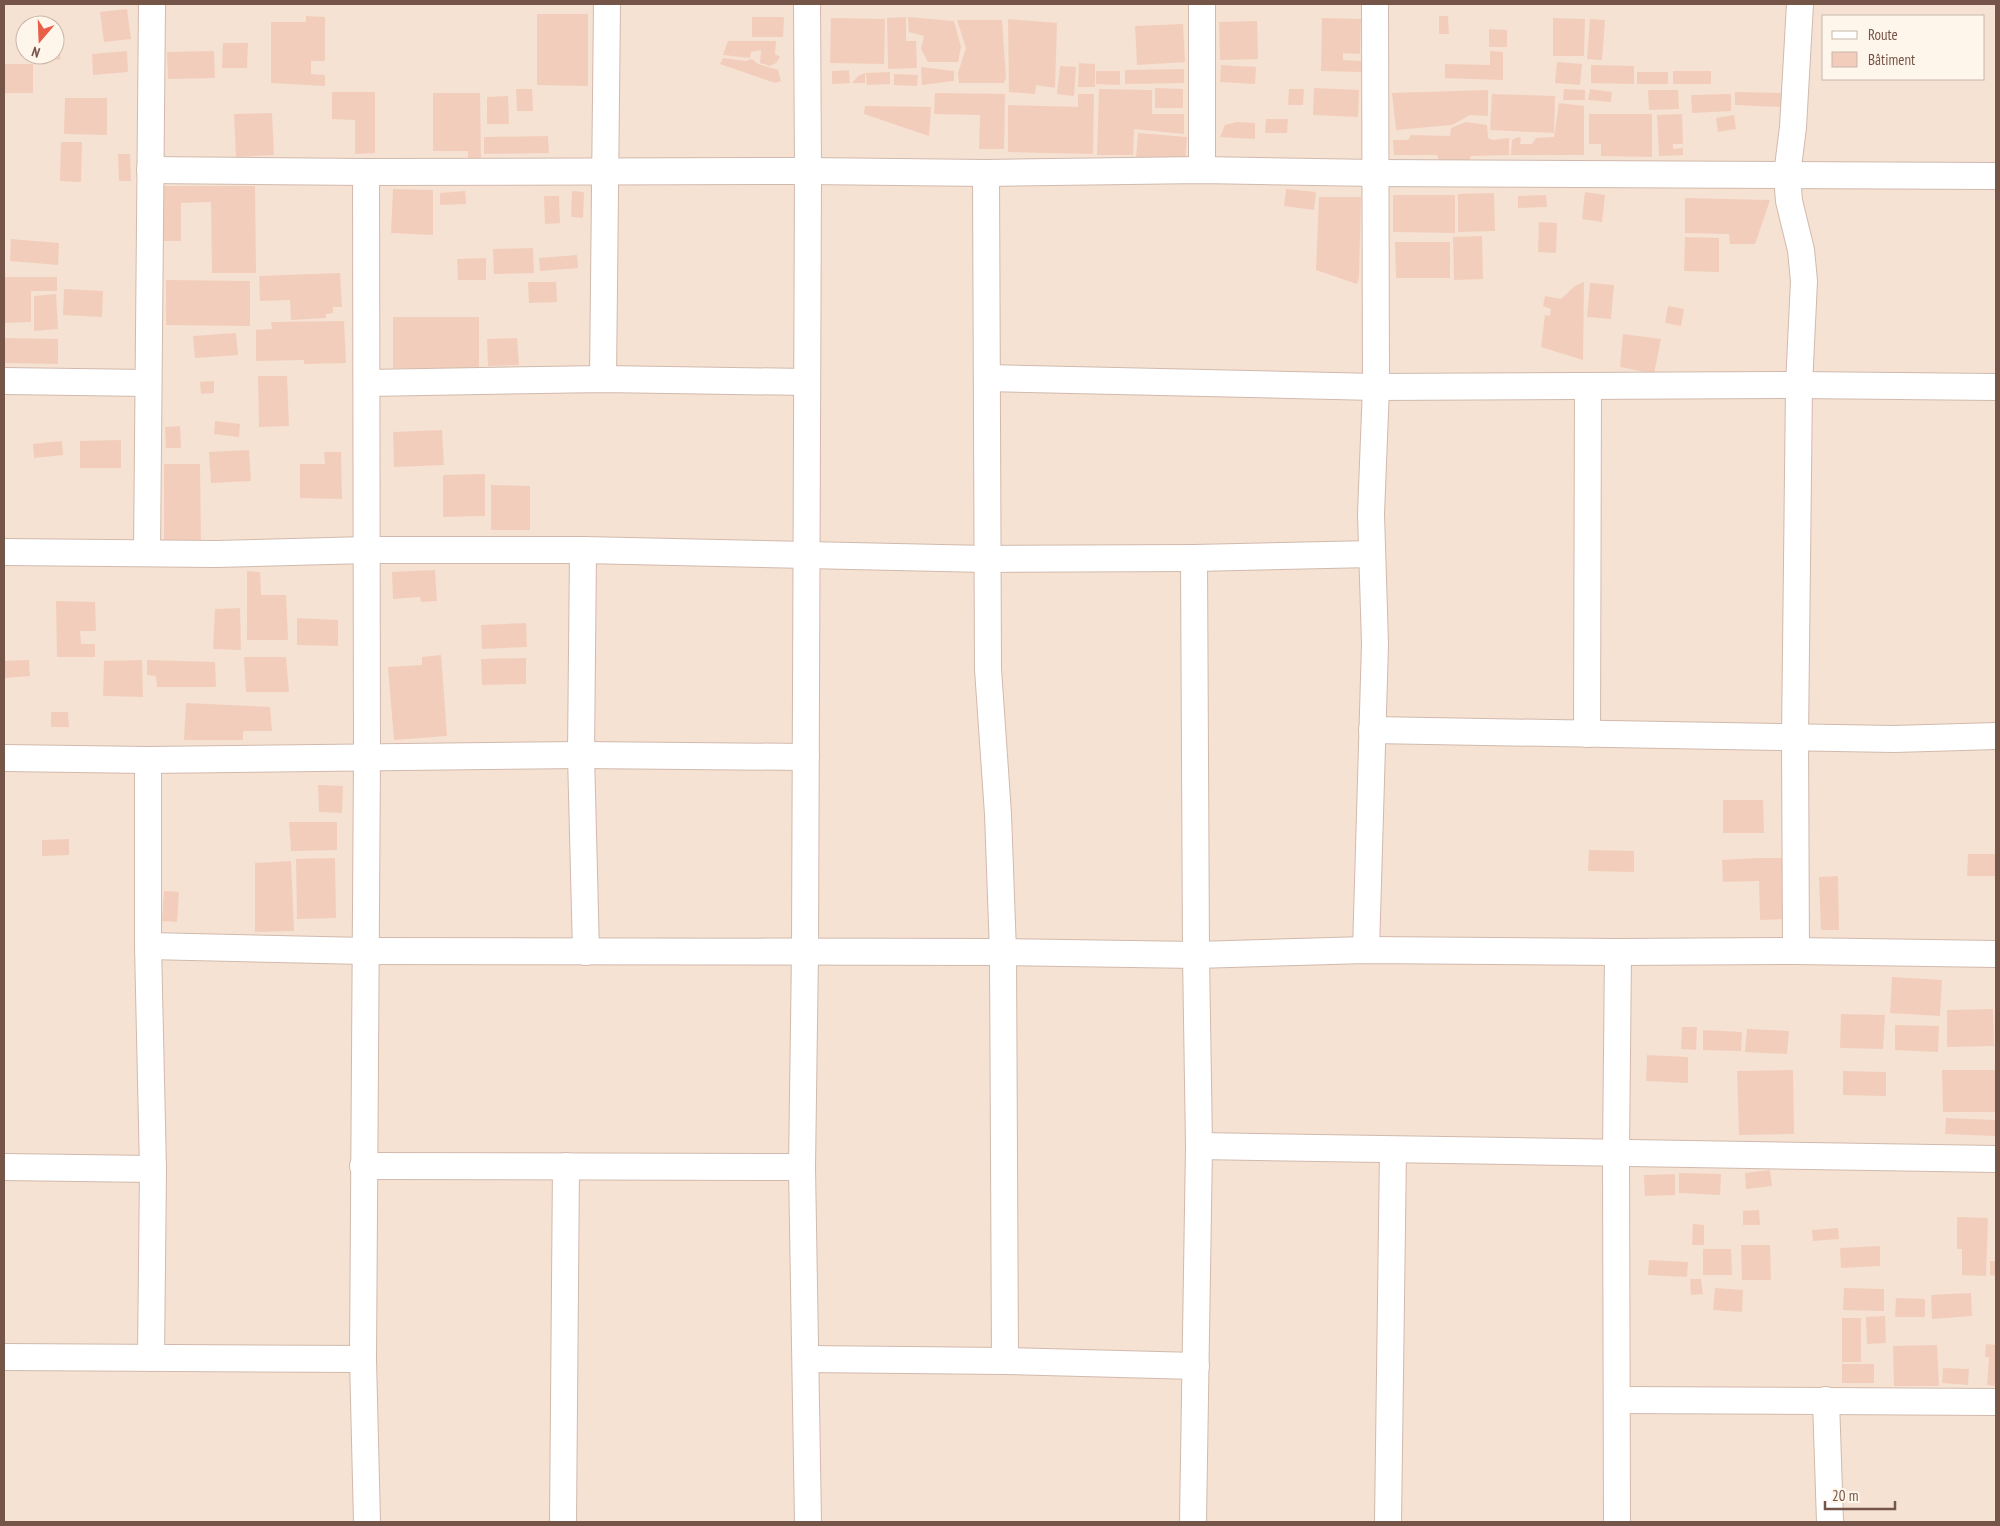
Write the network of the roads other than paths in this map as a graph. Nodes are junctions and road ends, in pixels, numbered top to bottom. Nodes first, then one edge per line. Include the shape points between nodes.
1 (152, 4) edge
2 (607, 4) edge
3 (807, 4) edge
4 (1202, 4) edge
5 (1375, 4) edge
6 (1800, 4) edge
7 (150, 170) junction
8 (606, 170) junction
9 (1202, 170) junction
10 (808, 171) junction
11 (366, 172) junction
12 (986, 173) junction
13 (1375, 173) junction
14 (1787, 175) junction
15 (1996, 176) edge
16 (987, 378) junction
17 (603, 379) junction
18 (4, 381) edge
19 (806, 382) junction
20 (148, 383) junction
21 (367, 383) junction
22 (1799, 385) junction
23 (1588, 386) junction
24 (1376, 387) junction
25 (1996, 387) edge
26 (367, 550) junction
27 (583, 550) junction
28 (4, 552) edge
29 (147, 553) junction
30 (1372, 554) junction
31 (806, 556) junction
32 (1194, 558) junction
33 (986, 559) junction
34 (1372, 730) junction
35 (1587, 734) junction
36 (1996, 736) edge
37 (1795, 738) junction
38 (581, 755) junction
39 (367, 757) junction
40 (806, 757) junction
41 (4, 758) edge
42 (148, 760) junction
43 (148, 946) junction
44 (1366, 950) junction
45 (365, 951) junction
46 (1796, 951) junction
47 (586, 952) junction
48 (805, 952) junction
49 (1003, 952) junction
50 (1618, 952) junction
51 (1996, 954) edge
52 (1196, 955) junction
53 (1199, 1146) junction
54 (1393, 1150) junction
55 (1616, 1153) junction
56 (1996, 1159) edge
57 (364, 1166) junction
58 (566, 1166) junction
59 (4, 1167) edge
60 (802, 1167) junction
61 (153, 1169) junction
62 (4, 1358) edge
63 (151, 1358) junction
64 (363, 1358) junction
65 (806, 1359) junction
66 (1005, 1360) junction
67 (1196, 1366) junction
68 (1617, 1400) junction
69 (1826, 1400) junction
70 (1996, 1402) edge
71 (367, 1522) edge
72 (563, 1522) edge
73 (808, 1522) edge
74 (1193, 1522) edge
75 (1388, 1522) edge
76 (1616, 1522) edge
77 (1830, 1522) edge

1 - 7 street
2 - 8 street
3 - 10 street
4 - 9 street
5 - 13 street
6 - 14 street
7 - 11 street
7 - 20 street
8 - 10 street
8 - 11 street
8 - 17 street
9 - 12 street
9 - 13 street
10 - 12 street
10 - 19 street
11 - 21 street
12 - 16 street
13 - 14 street
13 - 24 street
14 - 15 street
14 - 22 street via 1789,201 1803,264
16 - 24 street
16 - 33 street
17 - 19 street
17 - 21 street
18 - 20 street
19 - 31 street
20 - 29 street
21 - 26 street
22 - 23 street
22 - 25 street
22 - 37 street
23 - 24 street
23 - 35 street
24 - 30 street
26 - 27 street
26 - 29 street
26 - 39 street
27 - 31 street
27 - 38 street
28 - 29 street
30 - 32 street
30 - 34 street via 1375,644
31 - 33 street
31 - 40 street
32 - 33 street
32 - 52 street
33 - 49 street via 988,669
34 - 35 street
34 - 44 street
35 - 37 street
36 - 37 street
37 - 46 street
38 - 39 street
38 - 40 street
38 - 47 street
39 - 42 street
39 - 45 street
40 - 48 street
41 - 42 street
42 - 43 street
43 - 45 street
43 - 61 street
44 - 50 street
44 - 52 street
45 - 47 street
45 - 57 street
46 - 50 street
46 - 51 street
47 - 48 street
48 - 49 street
48 - 60 street
49 - 52 street
49 - 66 street
50 - 55 street
52 - 53 street
53 - 54 street
53 - 67 street
54 - 55 street
54 - 75 street
55 - 56 street
55 - 68 street
57 - 58 street
57 - 64 street
58 - 60 street
58 - 72 street
59 - 61 street
60 - 65 street
61 - 63 street
62 - 63 street
63 - 64 street
64 - 71 street
65 - 66 street
65 - 73 street
66 - 67 street
67 - 74 street
68 - 69 street
68 - 76 street
69 - 70 street
69 - 77 street

